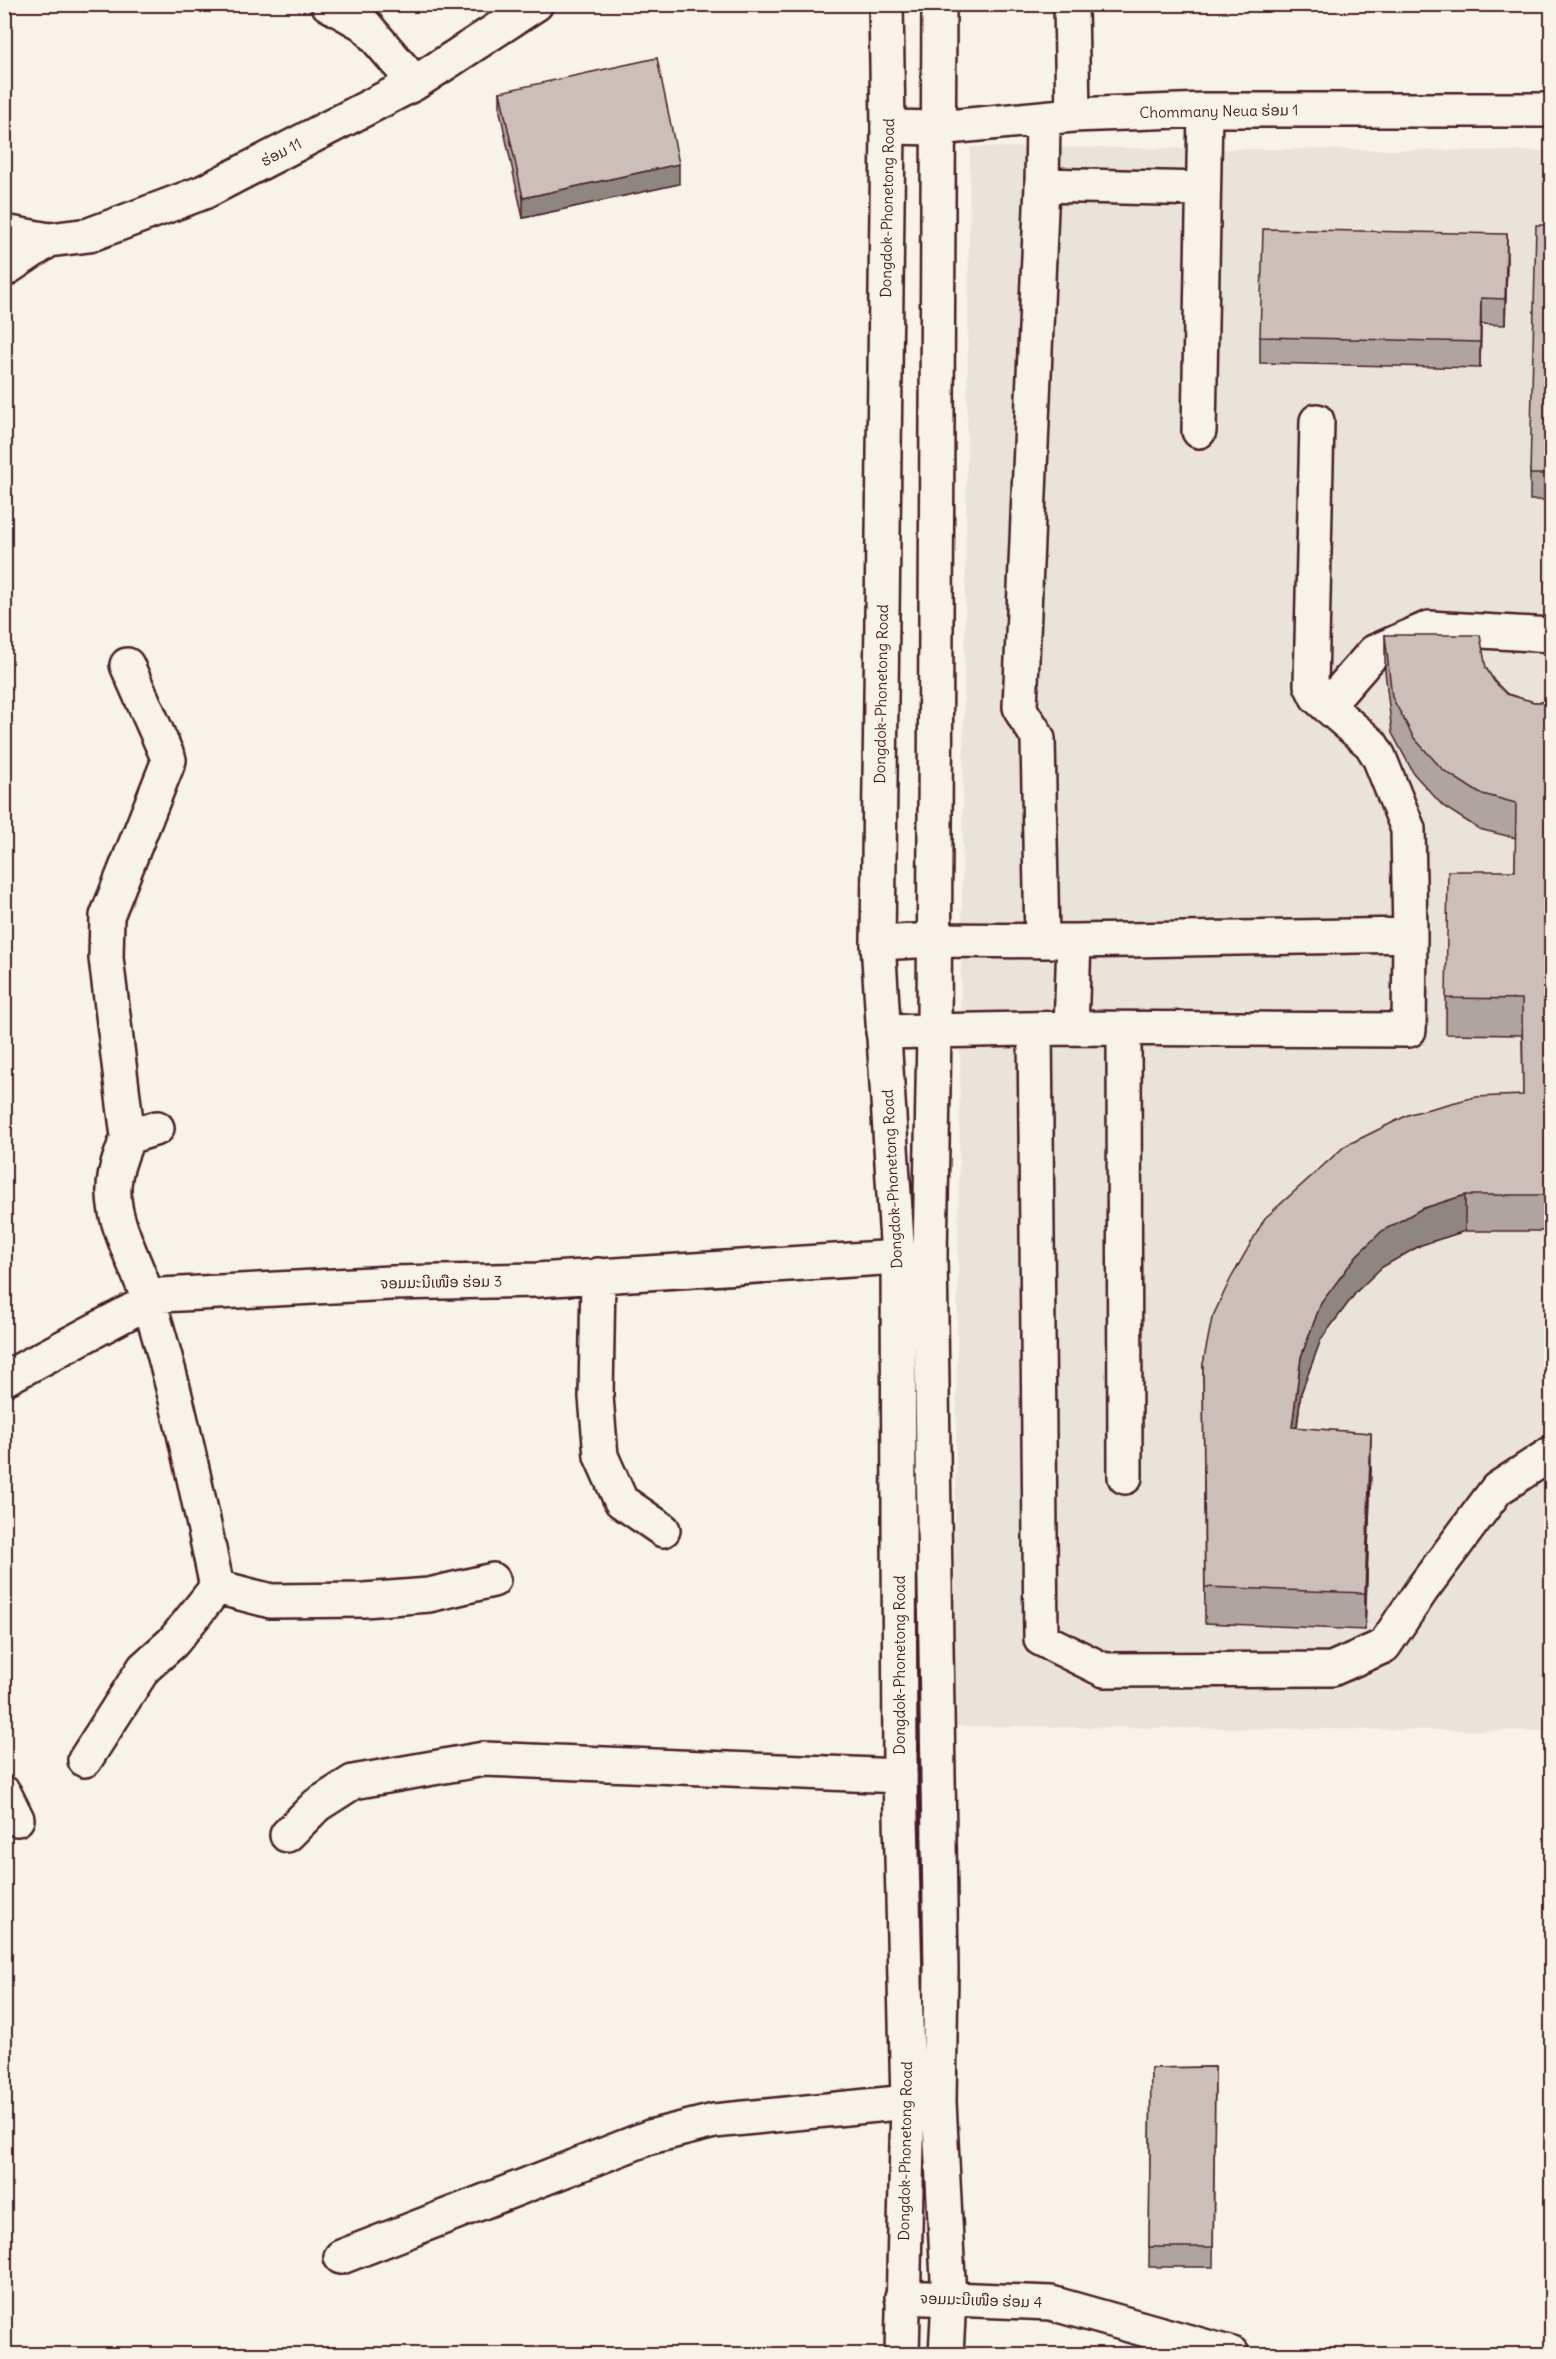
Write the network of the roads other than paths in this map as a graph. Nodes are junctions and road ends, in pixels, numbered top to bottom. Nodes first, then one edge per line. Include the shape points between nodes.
1 (328, 4) edge
2 (886, 4) edge
3 (939, 4) edge
4 (1071, 4) edge
5 (523, 9) edge
6 (415, 83) junction
7 (1205, 110) junction
8 (1551, 110) edge
9 (1058, 117) junction
10 (888, 127) junction
11 (938, 128) junction
12 (1042, 185) junction
13 (1202, 189) junction
14 (4, 232) edge
15 (49, 240) junction
16 (4, 270) edge
17 (1317, 421) dead end
18 (1199, 431) dead end
19 (1551, 636) edge
20 (127, 665) dead end
21 (1327, 706) junction
22 (1410, 935) junction
23 (934, 940) junction
24 (1042, 941) junction
25 (1074, 941) junction
26 (878, 943) junction
27 (1071, 1028) junction
28 (1035, 1029) junction
29 (1124, 1029) junction
30 (883, 1032) junction
31 (934, 1032) junction
32 (898, 1257) junction
33 (598, 1275) junction
34 (149, 1301) junction
35 (4, 1379) edge
36 (1551, 1453) edge
37 (1125, 1477) dead end
38 (663, 1530) dead end
39 (493, 1580) dead end
40 (217, 1587) junction
41 (85, 1760) dead end
42 (900, 1776) junction
43 (287, 1835) dead end
44 (908, 2102) junction
45 (341, 2257) dead end
46 (902, 2297) junction
47 (949, 2300) junction
48 (902, 2355) edge
49 (946, 2355) edge
50 (1232, 2355) edge

1 - 6 street via 365,25
2 - 10 street, Dongdok-Phonetong Road
3 - 11 street
4 - 9 street
5 - 6 street, ຮ່ອມ 11
6 - 15 street, ຮ່ອມ 11 via 204,192 89,235
7 - 8 street, Chommany Neua ຮ່ອມ 1
7 - 9 street, Chommany Neua ຮ່ອມ 1
7 - 13 street
9 - 11 street, Chommany Neua ຮ່ອມ 1
9 - 12 street
10 - 11 street, Chommany Neua ຮ່ອມ 1
10 - 26 street, Dongdok-Phonetong Road
11 - 23 street
12 - 13 street
12 - 24 street via 1020,707 1038,739
13 - 18 street
14 - 15 street, ຮ່ອມ 11
15 - 16 street
17 - 21 street via 1311,685 1317,698
19 - 21 street via 1429,628 1374,652
20 - 34 street via 169,760 107,916 106,958 142,1133 115,1168 113,1186 116,1212
21 - 22 street via 1371,744 1408,830
22 - 25 street
22 - 29 street via 1409,1030
23 - 24 street
23 - 26 street
23 - 31 street
24 - 25 street
25 - 27 street
26 - 30 street, Dongdok-Phonetong Road
27 - 28 street
27 - 29 street
28 - 31 street
28 - 36 street via 1041,1639 1104,1670 1332,1669 1384,1646 1497,1489
29 - 37 street
30 - 31 street
30 - 32 street, Dongdok-Phonetong Road
31 - 47 street via 930,1257 941,1970 939,2102
32 - 33 street, ຈອມມະນີເໜືອ ຮ່ອມ 3
32 - 42 street, Dongdok-Phonetong Road
33 - 34 street, ຈອມມະນີເໜືອ ຮ່ອມ 3 via 161,1295
33 - 38 street via 596,1397 601,1456 621,1501
34 - 35 street, ຈອມມະນີເໜືອ ຮ່ອມ 3
34 - 40 street
39 - 40 street via 429,1594 364,1600 271,1601
40 - 41 street via 173,1642 144,1668
42 - 43 street via 484,1759 353,1782 316,1805
42 - 44 street, Dongdok-Phonetong Road
44 - 45 street via 714,2121 650,2138
44 - 46 street, Dongdok-Phonetong Road
46 - 47 street, ຈອມມະນີເໜືອ ຮ່ອມ 4
46 - 48 street, Dongdok-Phonetong Road
47 - 49 street
47 - 50 street, ຈອມມະນີເໜືອ ຮ່ອມ 4 via 1052,2303

